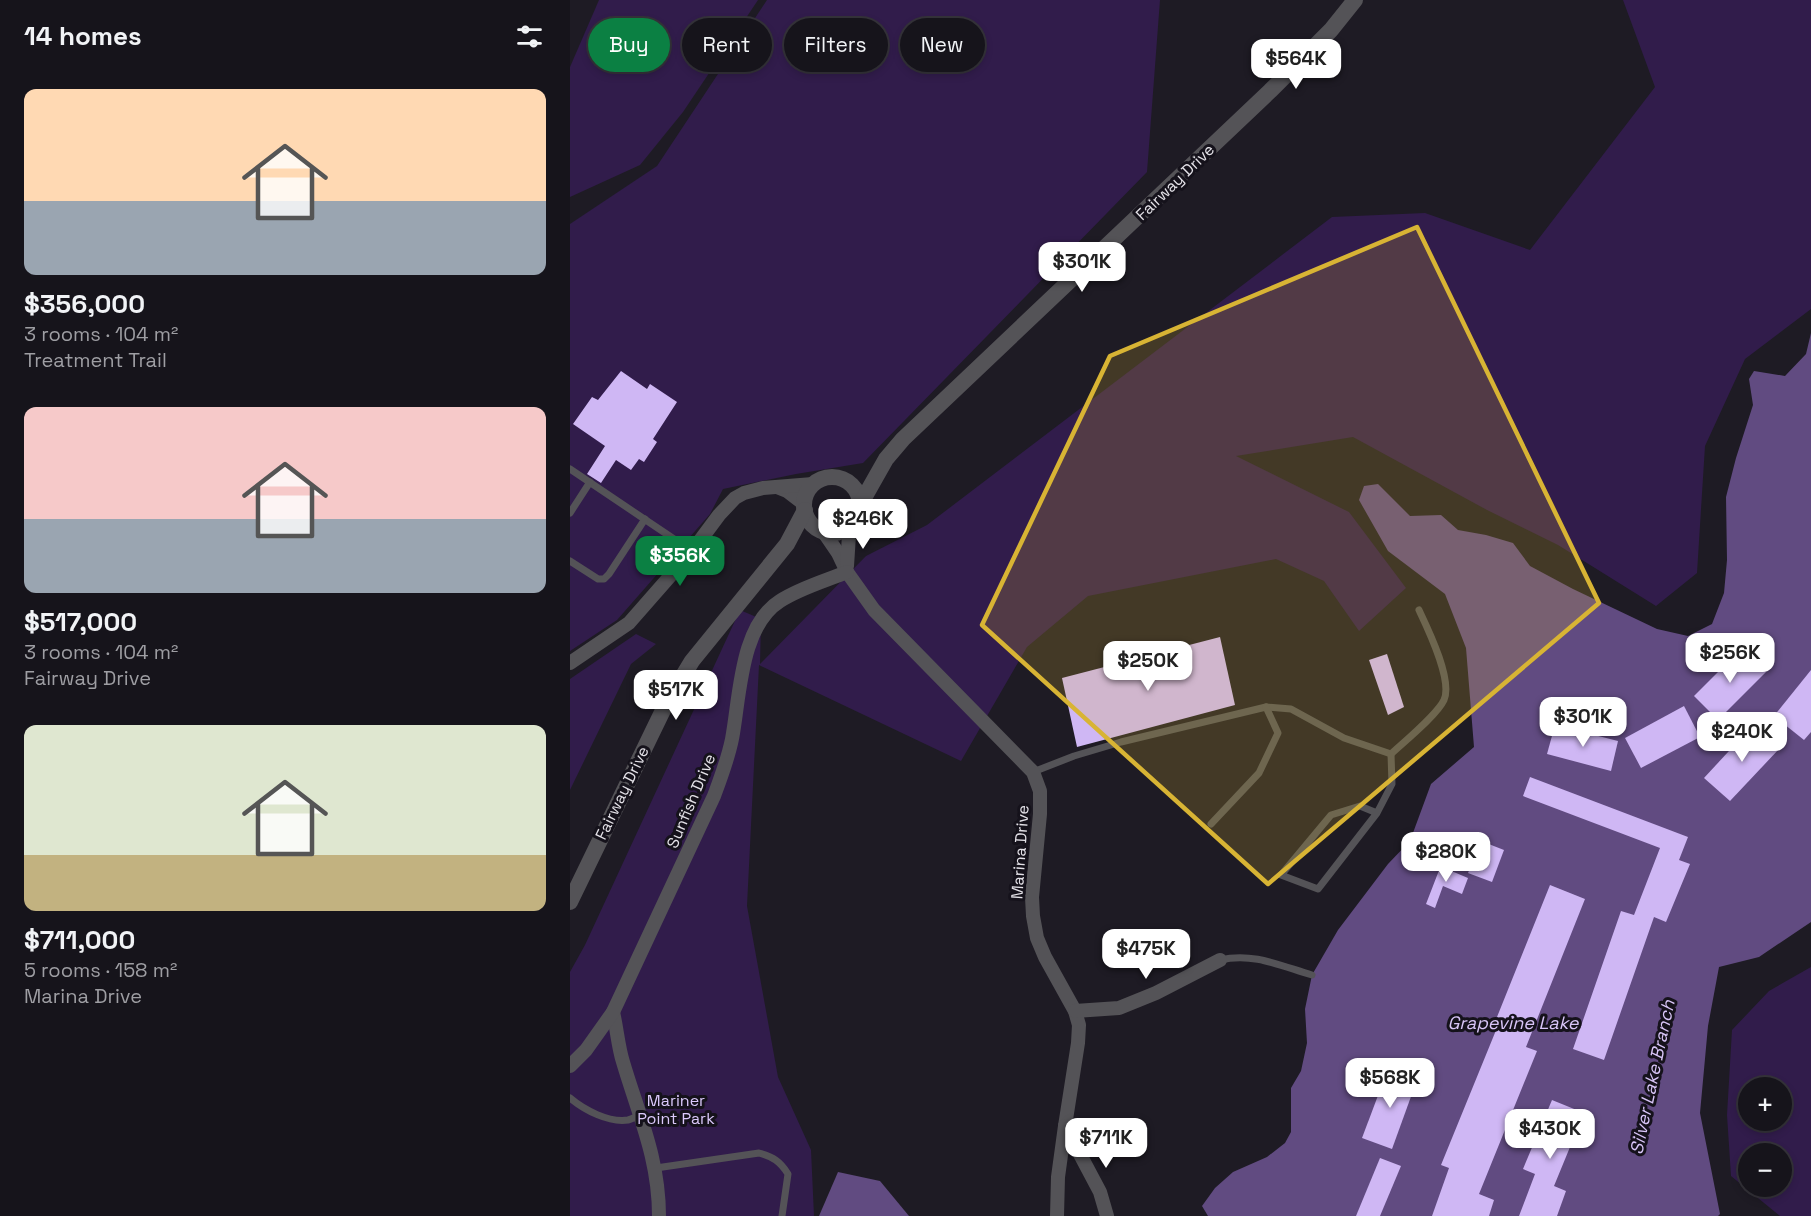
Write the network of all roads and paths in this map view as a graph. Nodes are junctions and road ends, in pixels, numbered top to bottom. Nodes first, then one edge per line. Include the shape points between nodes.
1 (1354, 0) edge
2 (886, 459) junction
3 (570, 469) edge
4 (842, 478) junction
5 (590, 482) junction
6 (813, 484) junction
7 (777, 487) junction
8 (860, 505) junction
9 (804, 507) junction
10 (570, 513) edge
11 (645, 519) junction
12 (854, 523) junction
13 (819, 530) junction
14 (787, 544) junction
15 (690, 554) junction
16 (570, 561) edge
17 (847, 572) junction
18 (1419, 610) dead end
19 (570, 663) edge
20 (1266, 707) junction
21 (1391, 754) junction
22 (1034, 772) junction
23 (1377, 813) junction
24 (1211, 824) dead end
25 (570, 902) edge
26 (1220, 960) joint
27 (1312, 975) dead end
28 (1075, 1011) junction
29 (614, 1012) junction
30 (570, 1066) edge
31 (570, 1098) edge
32 (641, 1115) junction
33 (1065, 1126) junction
34 (656, 1168) junction
35 (659, 1216) edge
36 (782, 1216) edge
37 (1057, 1216) edge
38 (1107, 1216) edge

1 - 2 street, Fairway Drive via 1313,49
2 - 4 street, Fairway Drive via 867,472
2 - 8 street, Fairway Drive
3 - 5 lane
4 - 6 street, Fairway Drive via 826,477
4 - 8 street via 854,488
5 - 10 lane
5 - 11 lane
6 - 7 street
6 - 9 street, Fairway Drive
7 - 9 street
7 - 15 street via 753,490 735,498
8 - 12 street, Fairway Drive
9 - 13 street via 810,523
9 - 14 street, Fairway Drive
11 - 15 lane
11 - 16 lane via 604,579
12 - 13 street, Fairway Drive via 838,532
12 - 17 street via 849,535
13 - 14 street, Fairway Drive via 794,537
13 - 17 street via 838,553
14 - 25 street, Fairway Drive via 686,670
15 - 19 street via 629,623
17 - 22 street via 874,610
17 - 29 street, Sunfish Drive via 779,601 754,629 727,762
18 - 21 lane via 1437,648 1445,698
20 - 21 lane via 1291,709 1344,738
20 - 22 lane via 1122,742
20 - 24 lane via 1278,734 1259,773
21 - 23 lane via 1392,783
22 - 28 street, Marina Drive via 1040,791 1033,916 1044,957
23 - 23 lane via 1318,889 1281,875 1331,815 1360,806
26 - 27 lane via 1242,956
26 - 28 street via 1119,1008
28 - 33 street, Marina Drive via 1078,1043
29 - 30 street, Sunfish Drive
29 - 32 street via 622,1060
31 - 32 lane via 580,1107 615,1119
32 - 34 street
33 - 37 street, Marina Drive
33 - 38 street via 1100,1192
34 - 35 street
34 - 36 lane via 759,1153 771,1156 788,1174

